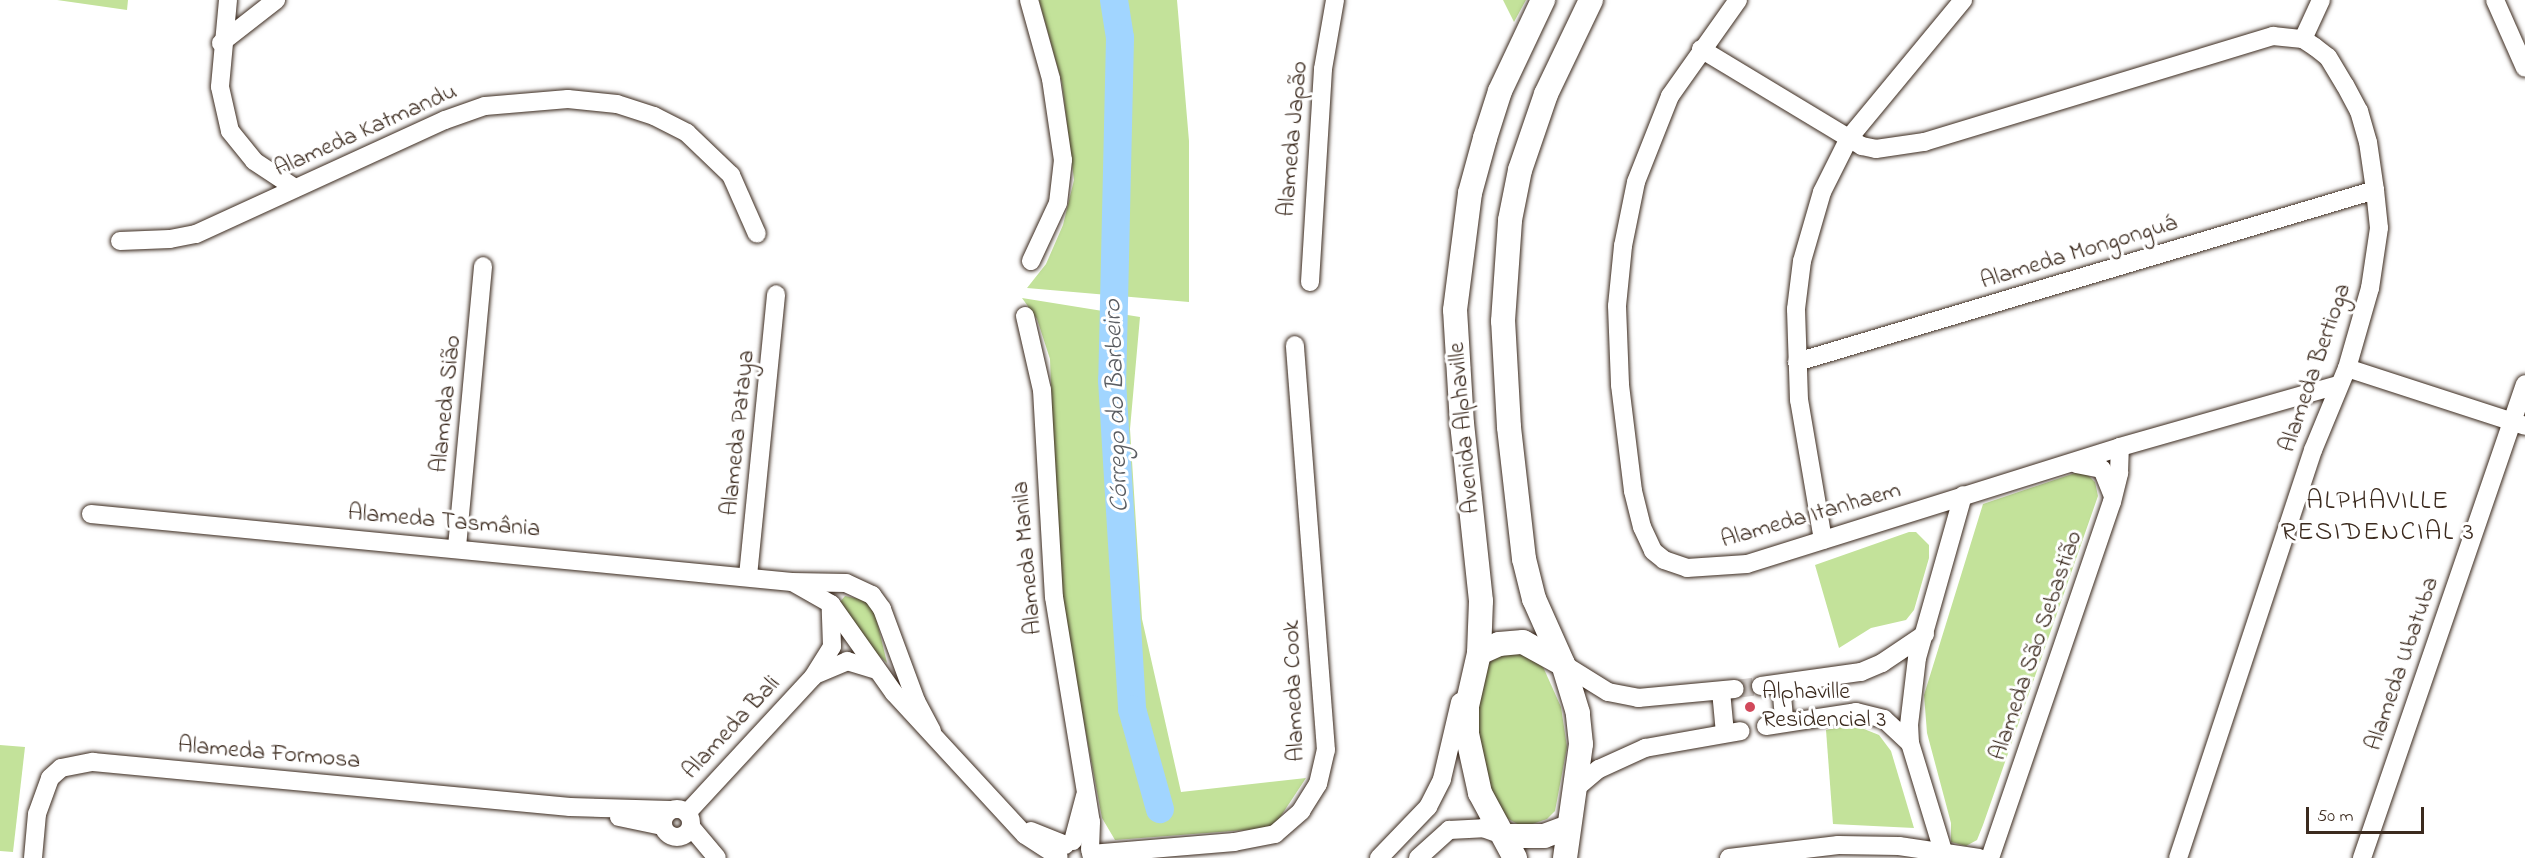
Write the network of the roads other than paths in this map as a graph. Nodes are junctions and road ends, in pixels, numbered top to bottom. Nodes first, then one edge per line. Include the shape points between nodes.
1 (276, 0) edge
2 (1029, 0) edge
3 (1335, 0) edge
4 (1543, 0) edge
5 (1591, 0) edge
6 (1738, 0) edge
7 (1963, 0) edge
8 (2321, 0) edge
9 (2495, 0) edge
10 (228, 2) edge
11 (262, 12) junction
12 (2303, 39) junction
13 (221, 43) junction
14 (1701, 50) junction
15 (2525, 68) edge
16 (1849, 138) junction
17 (295, 188) junction
18 (2374, 190) junction
19 (757, 234) dead end
20 (120, 241) dead end
21 (1031, 261) dead end
22 (483, 266) dead end
23 (1310, 282) dead end
24 (776, 294) dead end
25 (1025, 316) dead end
26 (1295, 345) dead end
27 (1797, 362) junction
28 (2347, 368) junction
29 (2525, 384) edge
30 (2338, 385) junction
31 (2518, 424) edge
32 (2120, 447) junction
33 (2069, 464) junction
34 (1963, 495) junction
35 (2113, 497) junction
36 (91, 514) dead end
37 (1823, 540) junction
38 (457, 547) junction
39 (748, 576) junction
40 (792, 582) junction
41 (860, 588) junction
42 (831, 604) junction
43 (1925, 634) junction
44 (1479, 653) junction
45 (899, 656) junction
46 (1563, 664) junction
47 (876, 670) junction
48 (813, 677) junction
49 (1781, 684) junction
50 (1761, 686) tunnel mouth
51 (1784, 722) junction
52 (1766, 726) dead end
53 (932, 731) junction
54 (1910, 743) junction
55 (1576, 788) junction
56 (1085, 795) junction
57 (678, 823) junction
58 (1566, 828) junction
59 (1505, 836) junction
60 (1064, 850) edge
61 (1942, 851) junction
62 (1091, 854) edge
63 (33, 858) edge
64 (706, 858) edge
65 (717, 858) edge
66 (1379, 858) edge
67 (1418, 858) edge
68 (1515, 858) edge
69 (1565, 858) edge
70 (1729, 858) edge
71 (1979, 858) edge
72 (1990, 858) edge
73 (2178, 858) edge
74 (2362, 858) edge

1 - 11 street
2 - 21 street via 1051,79 1063,160 1058,203
3 - 23 street, Alameda Japão via 1321,91
4 - 44 main road, Avenida Alphaville via 1500,92 1470,194 1460,251 1455,310 1457,369 1481,601
5 - 46 main road, Avenida Alphaville via 1546,94 1520,170 1510,220 1503,310 1509,427 1524,559 1547,636
6 - 14 street, Alameda Itanhaem
7 - 16 street
8 - 12 street
9 - 15 street
10 - 11 street
10 - 13 street
11 - 13 street
12 - 16 street via 2262,39 1895,149 1862,146
12 - 18 street, Alameda Bertioga via 2328,57 2359,111 2368,142
13 - 17 street via 220,87 230,131 254,161
14 - 16 street
14 - 37 street, Alameda Itanhaem via 1670,96 1641,171 1623,246 1617,306 1620,385 1642,527 1653,551 1664,560 1687,568 1747,564
16 - 27 street via 1822,192 1802,261 1796,309
17 - 19 street, Alameda Katmandu via 485,106 568,99 617,104 654,116 687,133 731,175 747,203
17 - 20 street, Alameda Katmandu via 196,234
18 - 27 street, Alameda Mongonguá
18 - 28 street, Alameda Bertioga via 2379,228 2370,288
22 - 38 street, Alameda Sião
24 - 39 street, Alameda Pataya
25 - 56 street, Alameda Manila via 1042,390 1054,597
26 - 62 street, Alameda Cook via 1326,750 1318,784 1301,811 1275,834 1234,842
27 - 37 street via 1809,468
28 - 30 street, Alameda Bertioga
28 - 31 street
29 - 31 street, Alameda Ubatuba
30 - 32 street, Alameda Itanhaem
30 - 73 street, Alameda Bertioga
31 - 74 street, Alameda Ubatuba
32 - 33 street, Alameda Itanhaem
32 - 35 street, Alameda São Sebastião
33 - 34 street, Alameda Itanhaem
33 - 35 street via 2102,469
34 - 37 street, Alameda Itanhaem
34 - 43 street
35 - 72 street, Alameda São Sebastião
36 - 38 street, Alameda Tasmânia
38 - 39 street, Alameda Tasmânia
39 - 40 street, Alameda Tasmânia
40 - 41 street, Alameda Tasmânia via 836,581
40 - 42 street, Alameda Tasmânia
41 - 42 street via 839,592
41 - 45 street, Alameda Tasmânia via 872,595 882,609
42 - 47 street, Alameda Tasmânia
42 - 48 street via 832,646
43 - 49 street via 1861,672
43 - 54 street via 1913,681
44 - 46 main road via 1499,644 1523,642
44 - 59 main road, Avenida Alphaville via 1467,706 1467,734 1480,793
44 - 66 street via 1467,675 1442,779 1428,807
45 - 47 street via 891,670
45 - 53 street, Alameda Tasmânia
46 - 55 main road, Avenida Alphaville via 1578,713 1581,744
46 - 55 street via 1608,692 1638,698 1728,690 1733,732 1645,748 1599,769
47 - 48 street via 847,661
47 - 53 street, Alameda Tasmânia
48 - 57 street, Alameda Bali
49 - 50 street
49 - 51 street
51 - 52 street
51 - 54 street via 1856,712 1884,719
53 - 60 street, Alameda Tasmânia via 1033,843
54 - 61 street
55 - 58 main road, Avenida Alphaville
56 - 60 street, Alameda Manila
56 - 62 street, Alameda Manila via 1091,822
57 - 63 street, Alameda Formosa via 570,807 93,762 61,768 50,778 37,814
57 - 64 street, Alameda Formosa
57 - 65 street
58 - 59 main road via 1544,836
58 - 69 main road, Avenida Alphaville
59 - 67 street via 1483,828 1449,830
59 - 68 main road, Avenida Alphaville
60 - 62 street, Alameda Tasmânia
61 - 70 street via 1838,845
61 - 71 street

